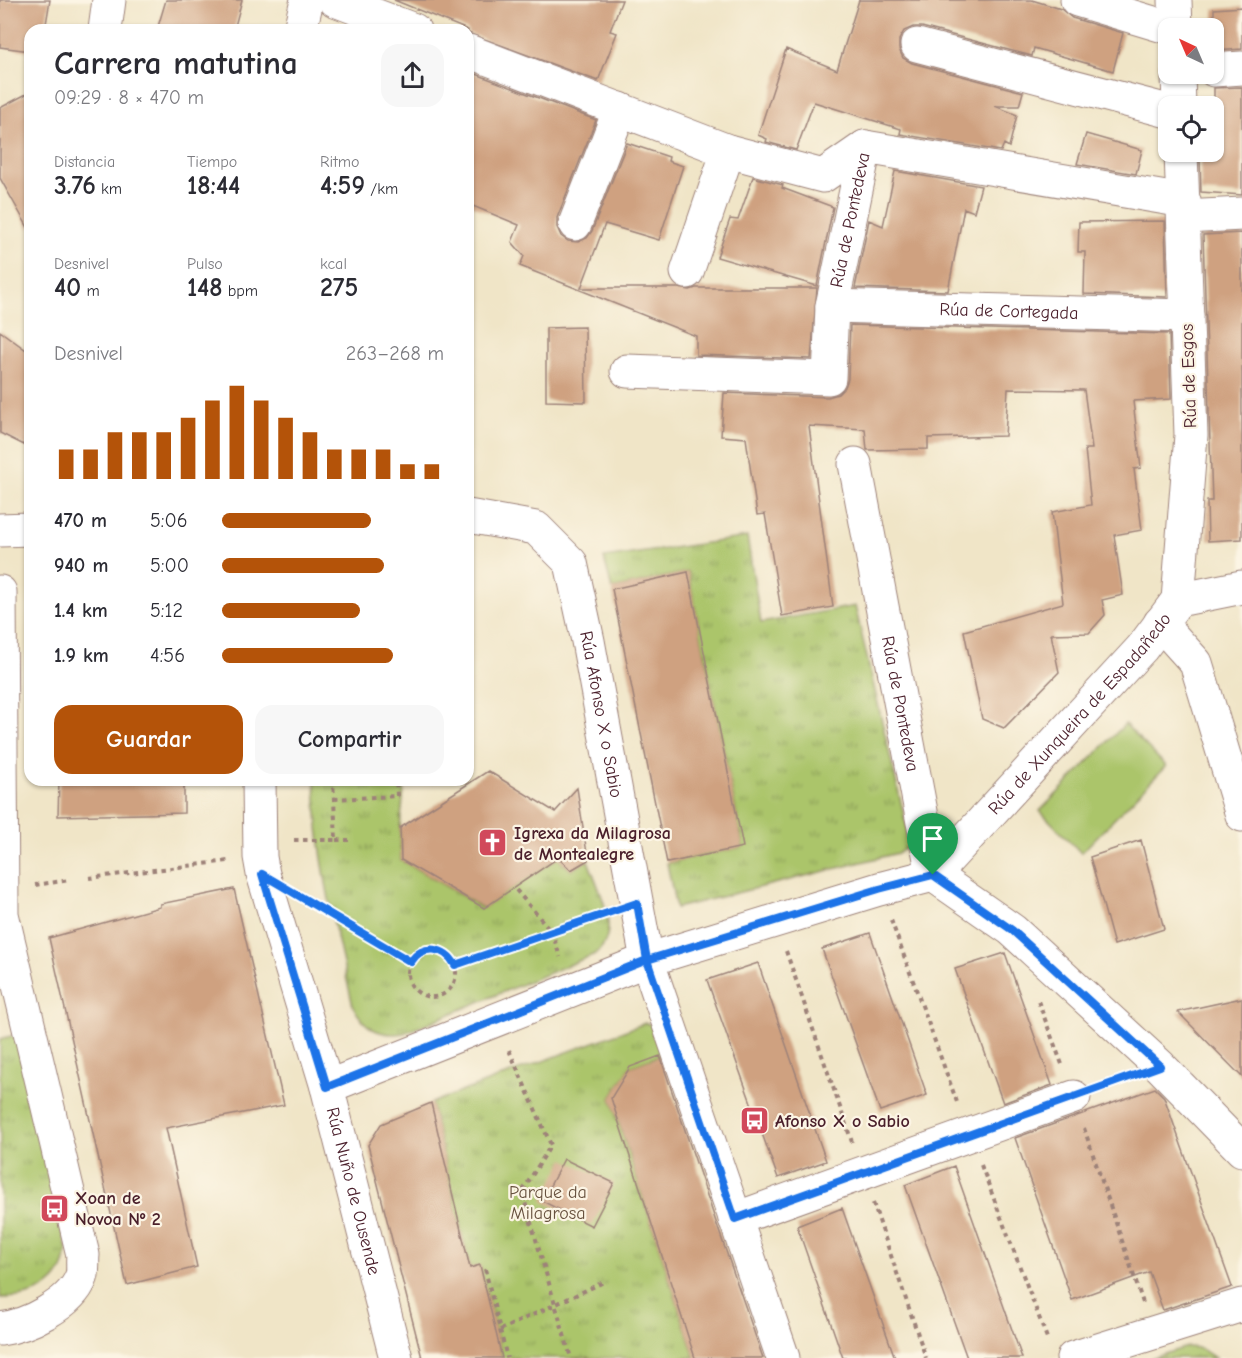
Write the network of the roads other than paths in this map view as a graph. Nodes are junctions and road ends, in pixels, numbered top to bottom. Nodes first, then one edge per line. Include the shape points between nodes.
1 (109, 0) edge
2 (307, 0) edge
3 (335, 0) edge
4 (1077, 0) edge
5 (1175, 0) edge
6 (1176, 18) edge
7 (106, 24) edge
8 (301, 24) edge
9 (398, 24) edge
10 (1158, 24) edge
11 (917, 45) dead end
12 (474, 53) edge
13 (1242, 69) edge
14 (1224, 70) edge
15 (1158, 108) edge
16 (620, 109) junction
17 (865, 147) junction
18 (728, 150) junction
19 (1182, 162) edge
20 (1184, 209) junction
21 (1242, 214) edge
22 (575, 225) dead end
23 (687, 272) dead end
24 (832, 306) junction
25 (1187, 316) junction
26 (627, 371) dead end
27 (855, 464) dead end
28 (474, 517) edge
29 (24, 528) edge
30 (0, 530) edge
31 (1242, 587) edge
32 (0, 592) edge
33 (1169, 612) junction
34 (259, 786) edge
35 (1242, 815) edge
36 (933, 875) junction
37 (647, 960) junction
38 (327, 1087) junction
39 (1074, 1097) road end
40 (1242, 1150) edge
41 (735, 1219) junction
42 (1242, 1305) edge
43 (1, 1329) edge
44 (392, 1355) edge
45 (783, 1358) edge
46 (1073, 1358) edge

1 - 7 street
2 - 8 street
3 - 9 street
4 - 10 street
5 - 6 street
11 - 15 street
12 - 16 street
13 - 14 street
16 - 18 street
16 - 22 street
17 - 18 street via 822,176
17 - 20 street, Rúa de Pontedeva
17 - 24 street, Rúa de Pontedeva
18 - 23 street
19 - 20 street, Rúa de Esgos
20 - 21 street, Rúa de Pontedeva
20 - 25 street, Rúa de Esgos
24 - 25 street, Rúa de Cortegada
24 - 26 street, Rúa de Pontedeva via 830,378
25 - 33 street, Rúa de Esgos via 1191,435
27 - 36 street, Rúa de Pontedeva
28 - 37 street, Rúa Afonso X o Sabio via 536,528 571,563
29 - 30 street
31 - 33 street, Rúa de Xunqueira de Espadañedo
32 - 43 street via 2,914 82,1255 82,1276 72,1294 48,1312
33 - 35 street via 1196,663
33 - 36 street, Rúa de Xunqueira de Espadañedo
34 - 38 street, Rúa Nuño de Ousende via 261,857
36 - 37 street
36 - 40 street via 1012,930 1160,1066
37 - 38 street
37 - 41 street, Rúa Afonso X o Sabio
38 - 44 street, Rúa Nuño de Ousende
39 - 41 street
41 - 45 street, Rúa Afonso X o Sabio
42 - 46 street

